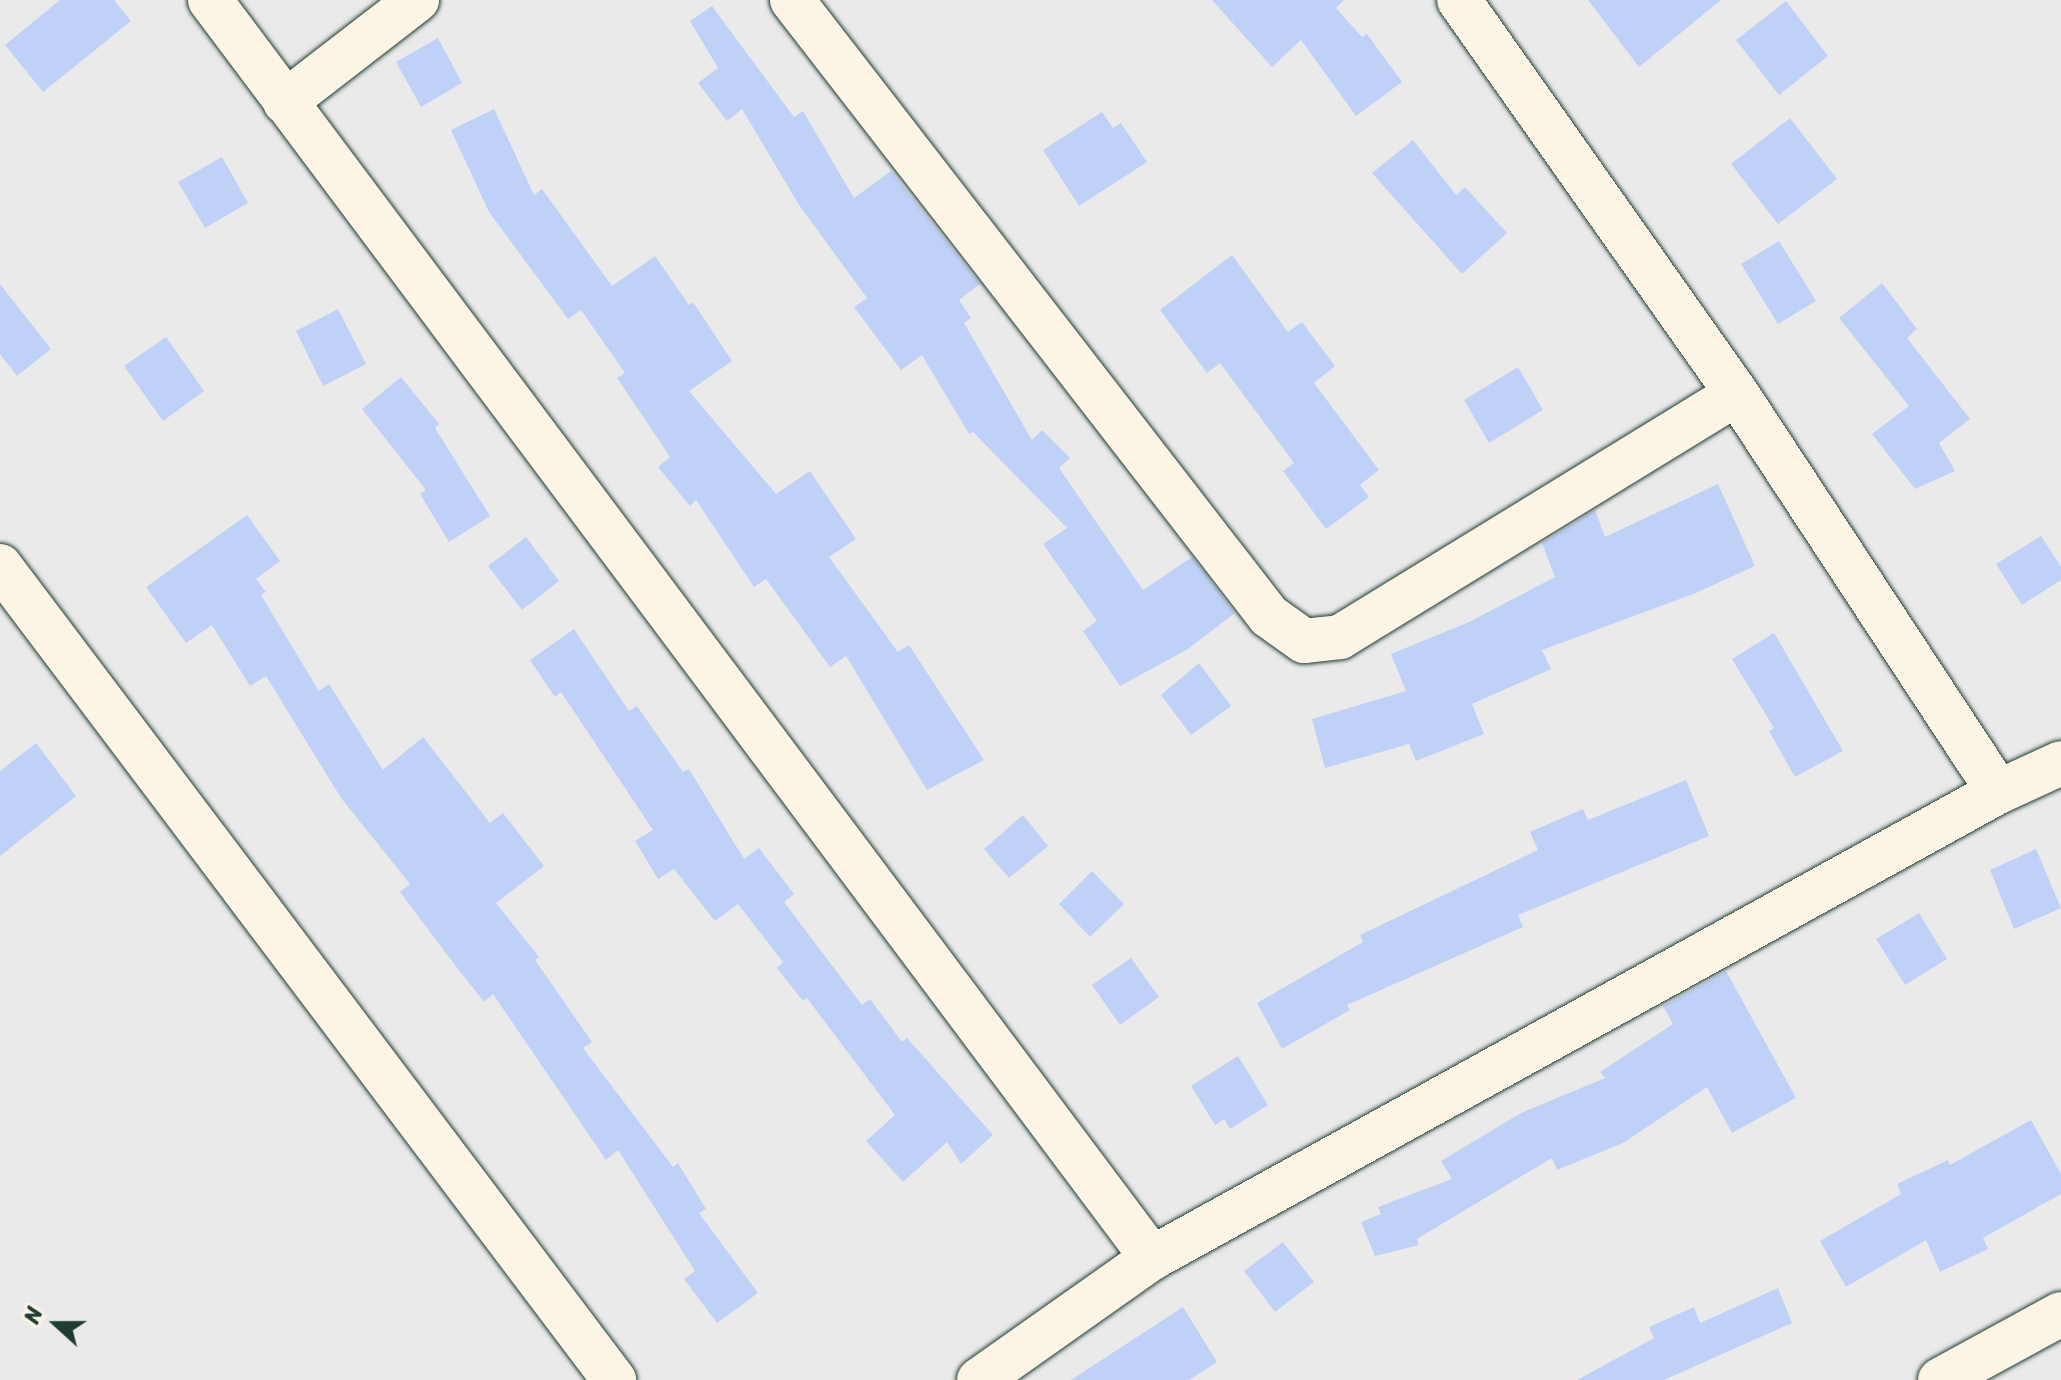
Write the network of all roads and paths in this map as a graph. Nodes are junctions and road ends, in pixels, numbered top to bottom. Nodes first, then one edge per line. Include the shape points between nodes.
1 (210, 0) edge
2 (417, 0) edge
3 (792, 0) edge
4 (1459, 0) edge
5 (285, 102) junction
6 (1737, 394) junction
7 (0, 566) edge
8 (2061, 763) edge
9 (1998, 792) junction
10 (1152, 1258) junction
11 (2061, 1314) edge
12 (614, 1380) edge
13 (979, 1380) edge
14 (1940, 1380) edge

1 - 5 street
2 - 5 street
3 - 6 street via 1269,616 1304,641 1340,637
4 - 6 street
5 - 10 street
6 - 9 street
7 - 12 street
8 - 9 street
9 - 10 street
10 - 13 street
11 - 14 street

